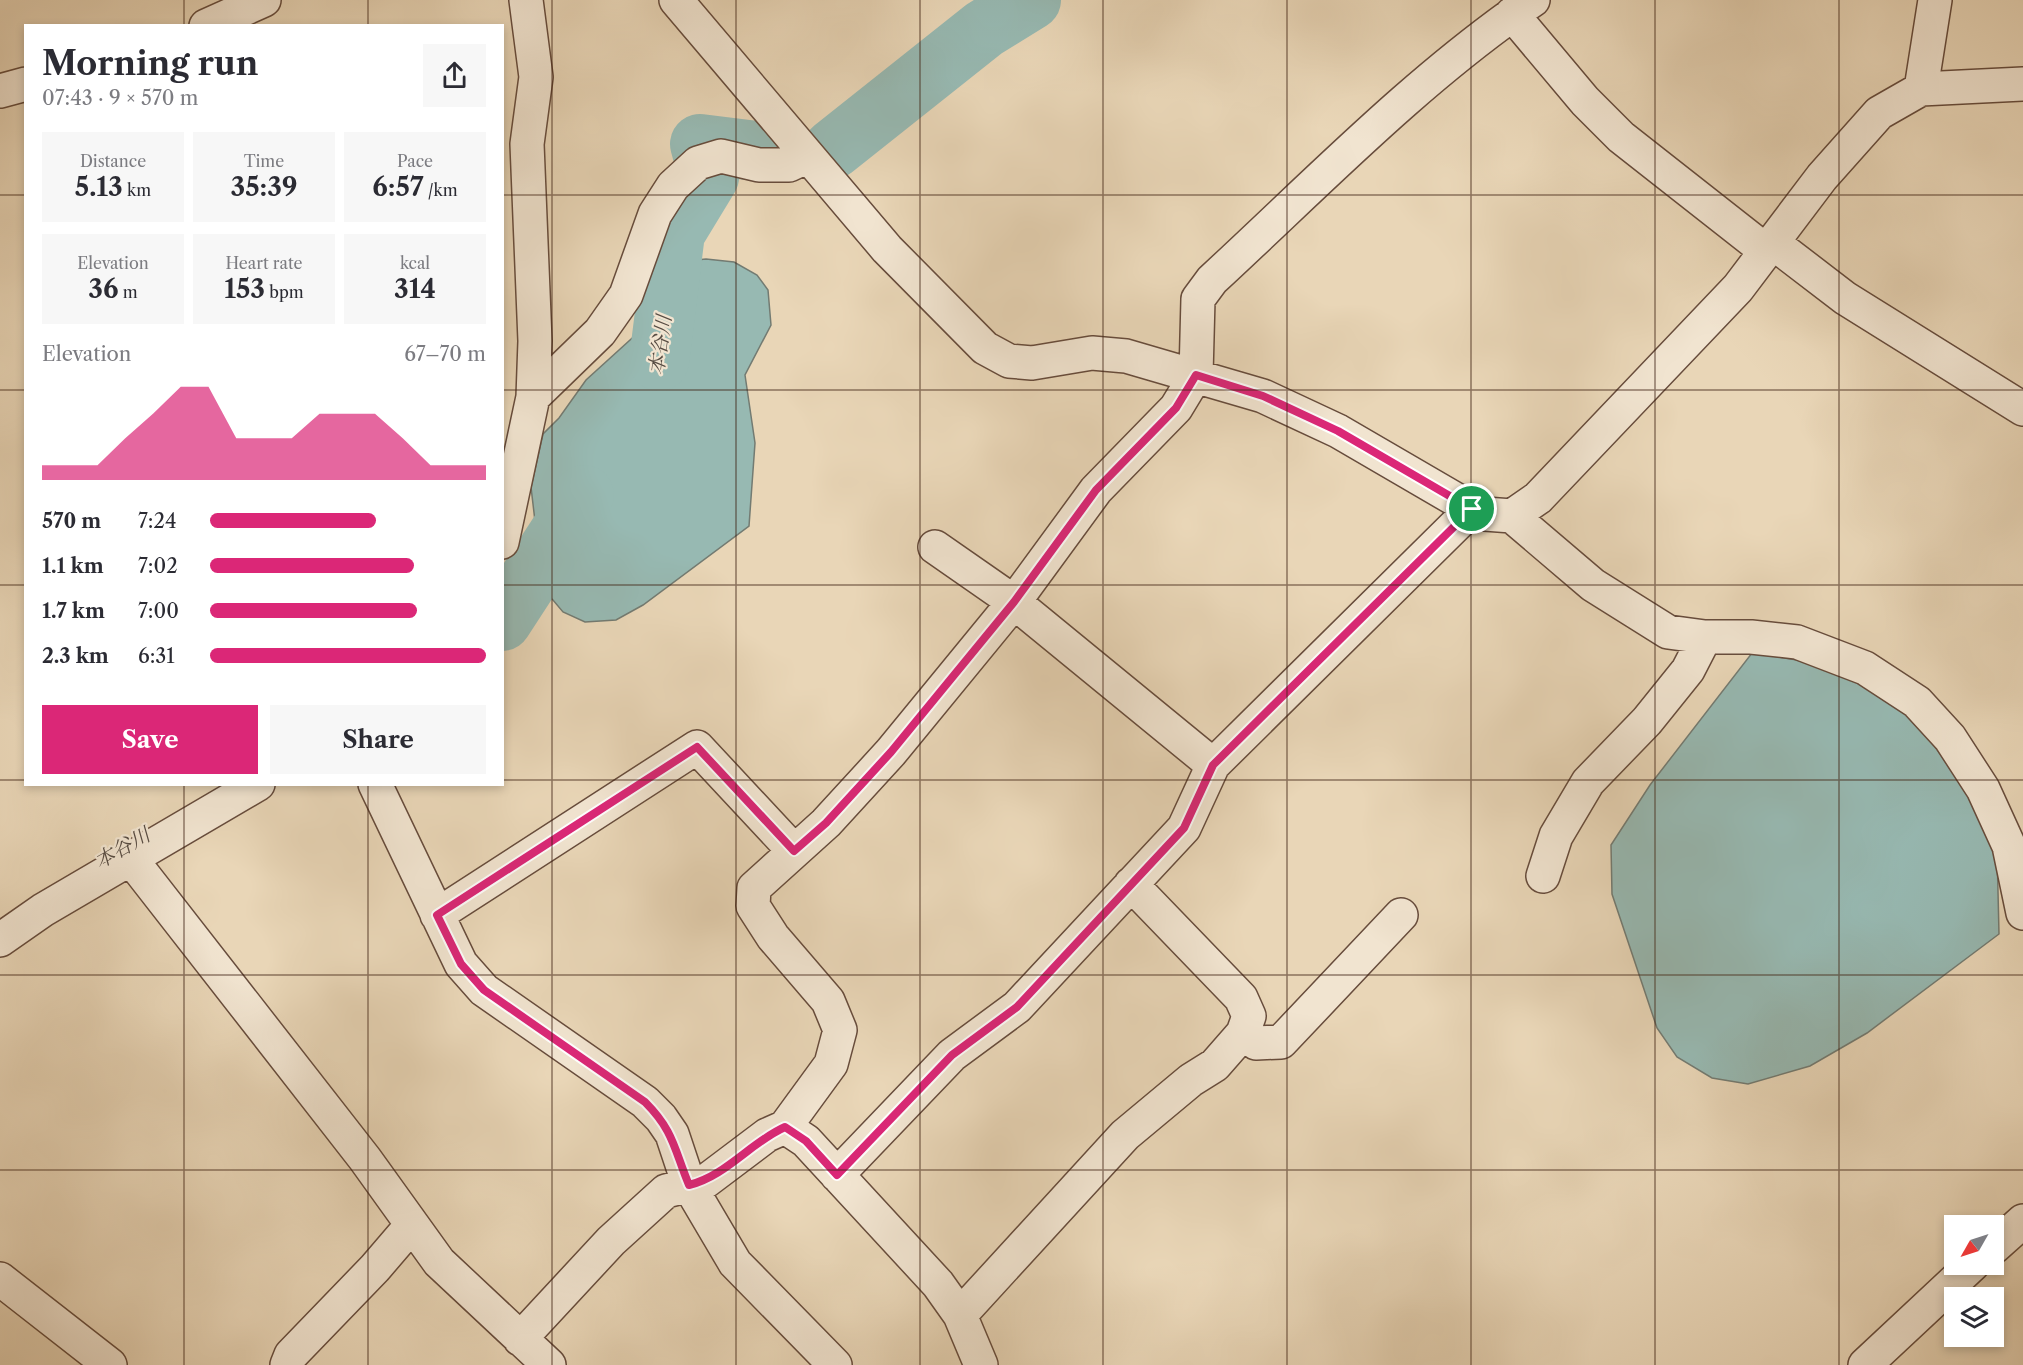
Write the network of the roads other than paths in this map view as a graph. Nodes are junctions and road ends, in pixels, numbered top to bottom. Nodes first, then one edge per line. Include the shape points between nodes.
1 (264, 0) edge
2 (526, 0) edge
3 (676, 0) edge
4 (1935, 0) edge
5 (1523, 7) edge
6 (210, 24) edge
7 (2023, 84) edge
8 (24, 85) edge
9 (1921, 89) junction
10 (0, 91) edge
11 (808, 156) junction
12 (1769, 247) junction
13 (1196, 375) junction
14 (533, 397) junction
15 (2023, 409) edge
16 (1472, 509) junction
17 (1512, 516) junction
18 (504, 533) edge
19 (935, 547) dead end
20 (1014, 602) junction
21 (1705, 637) junction
22 (1213, 765) junction
23 (255, 786) edge
24 (376, 786) edge
25 (794, 851) junction
26 (131, 859) junction
27 (1543, 876) dead end
28 (1131, 884) junction
29 (2023, 913) edge
30 (437, 915) junction
31 (1401, 915) dead end
32 (0, 940) edge
33 (1243, 1033) junction
34 (785, 1127) junction
35 (837, 1175) junction
36 (689, 1185) junction
37 (2023, 1221) edge
38 (411, 1226) junction
39 (2004, 1238) edge
40 (1961, 1275) edge
41 (0, 1279) edge
42 (960, 1315) junction
43 (520, 1339) junction
44 (110, 1365) edge
45 (287, 1365) edge
46 (549, 1365) edge
47 (835, 1365) edge
48 (981, 1365) edge
49 (1865, 1365) edge

1 - 6 street
2 - 14 street via 536,77 527,144 536,341
3 - 11 street
4 - 9 street
5 - 12 street via 1585,101 1621,137
5 - 13 street via 1418,89 1212,280 1198,298
7 - 9 street
8 - 10 street
9 - 12 street via 1879,113 1822,177
11 - 13 street via 887,249 985,348 1009,361 1032,363 1092,353 1126,356
11 - 14 street via 789,165 759,165 721,156 698,163 673,186 656,214 626,295 600,332
12 - 15 street
12 - 17 street via 1738,288 1649,384 1538,498
13 - 16 street via 1263,396 1338,431
13 - 20 street via 1176,408 1096,490
14 - 18 street
16 - 17 street
16 - 22 street
17 - 21 street via 1593,585 1626,607 1668,632
19 - 20 street
20 - 22 street
20 - 25 street via 891,752 826,823
21 - 27 street via 1688,670 1647,722 1588,782 1556,836
21 - 29 street via 1797,642 1865,668 1917,702 1950,738 1983,789 2009,846
22 - 28 street via 1184,828
23 - 26 street
24 - 30 street
25 - 30 street via 697,747
25 - 34 street via 754,888 753,906 773,937 828,1001 840,1030 831,1064
26 - 32 street
26 - 38 street via 365,1159
28 - 33 street via 1241,998 1249,1016
28 - 35 street via 1017,1007 952,1055
30 - 36 street via 461,964 484,990 645,1102 661,1118 672,1134
31 - 33 street via 1281,1042 1256,1044
33 - 42 street via 1215,1065 1125,1135
34 - 35 street via 806,1141
34 - 36 street via 767,1135 706,1181
35 - 42 street via 938,1284
36 - 43 street via 666,1191 619,1233
36 - 47 street via 735,1263
37 - 39 street
38 - 43 street via 439,1262
38 - 45 street via 291,1355
40 - 49 street
41 - 44 street
42 - 48 street
43 - 46 street

